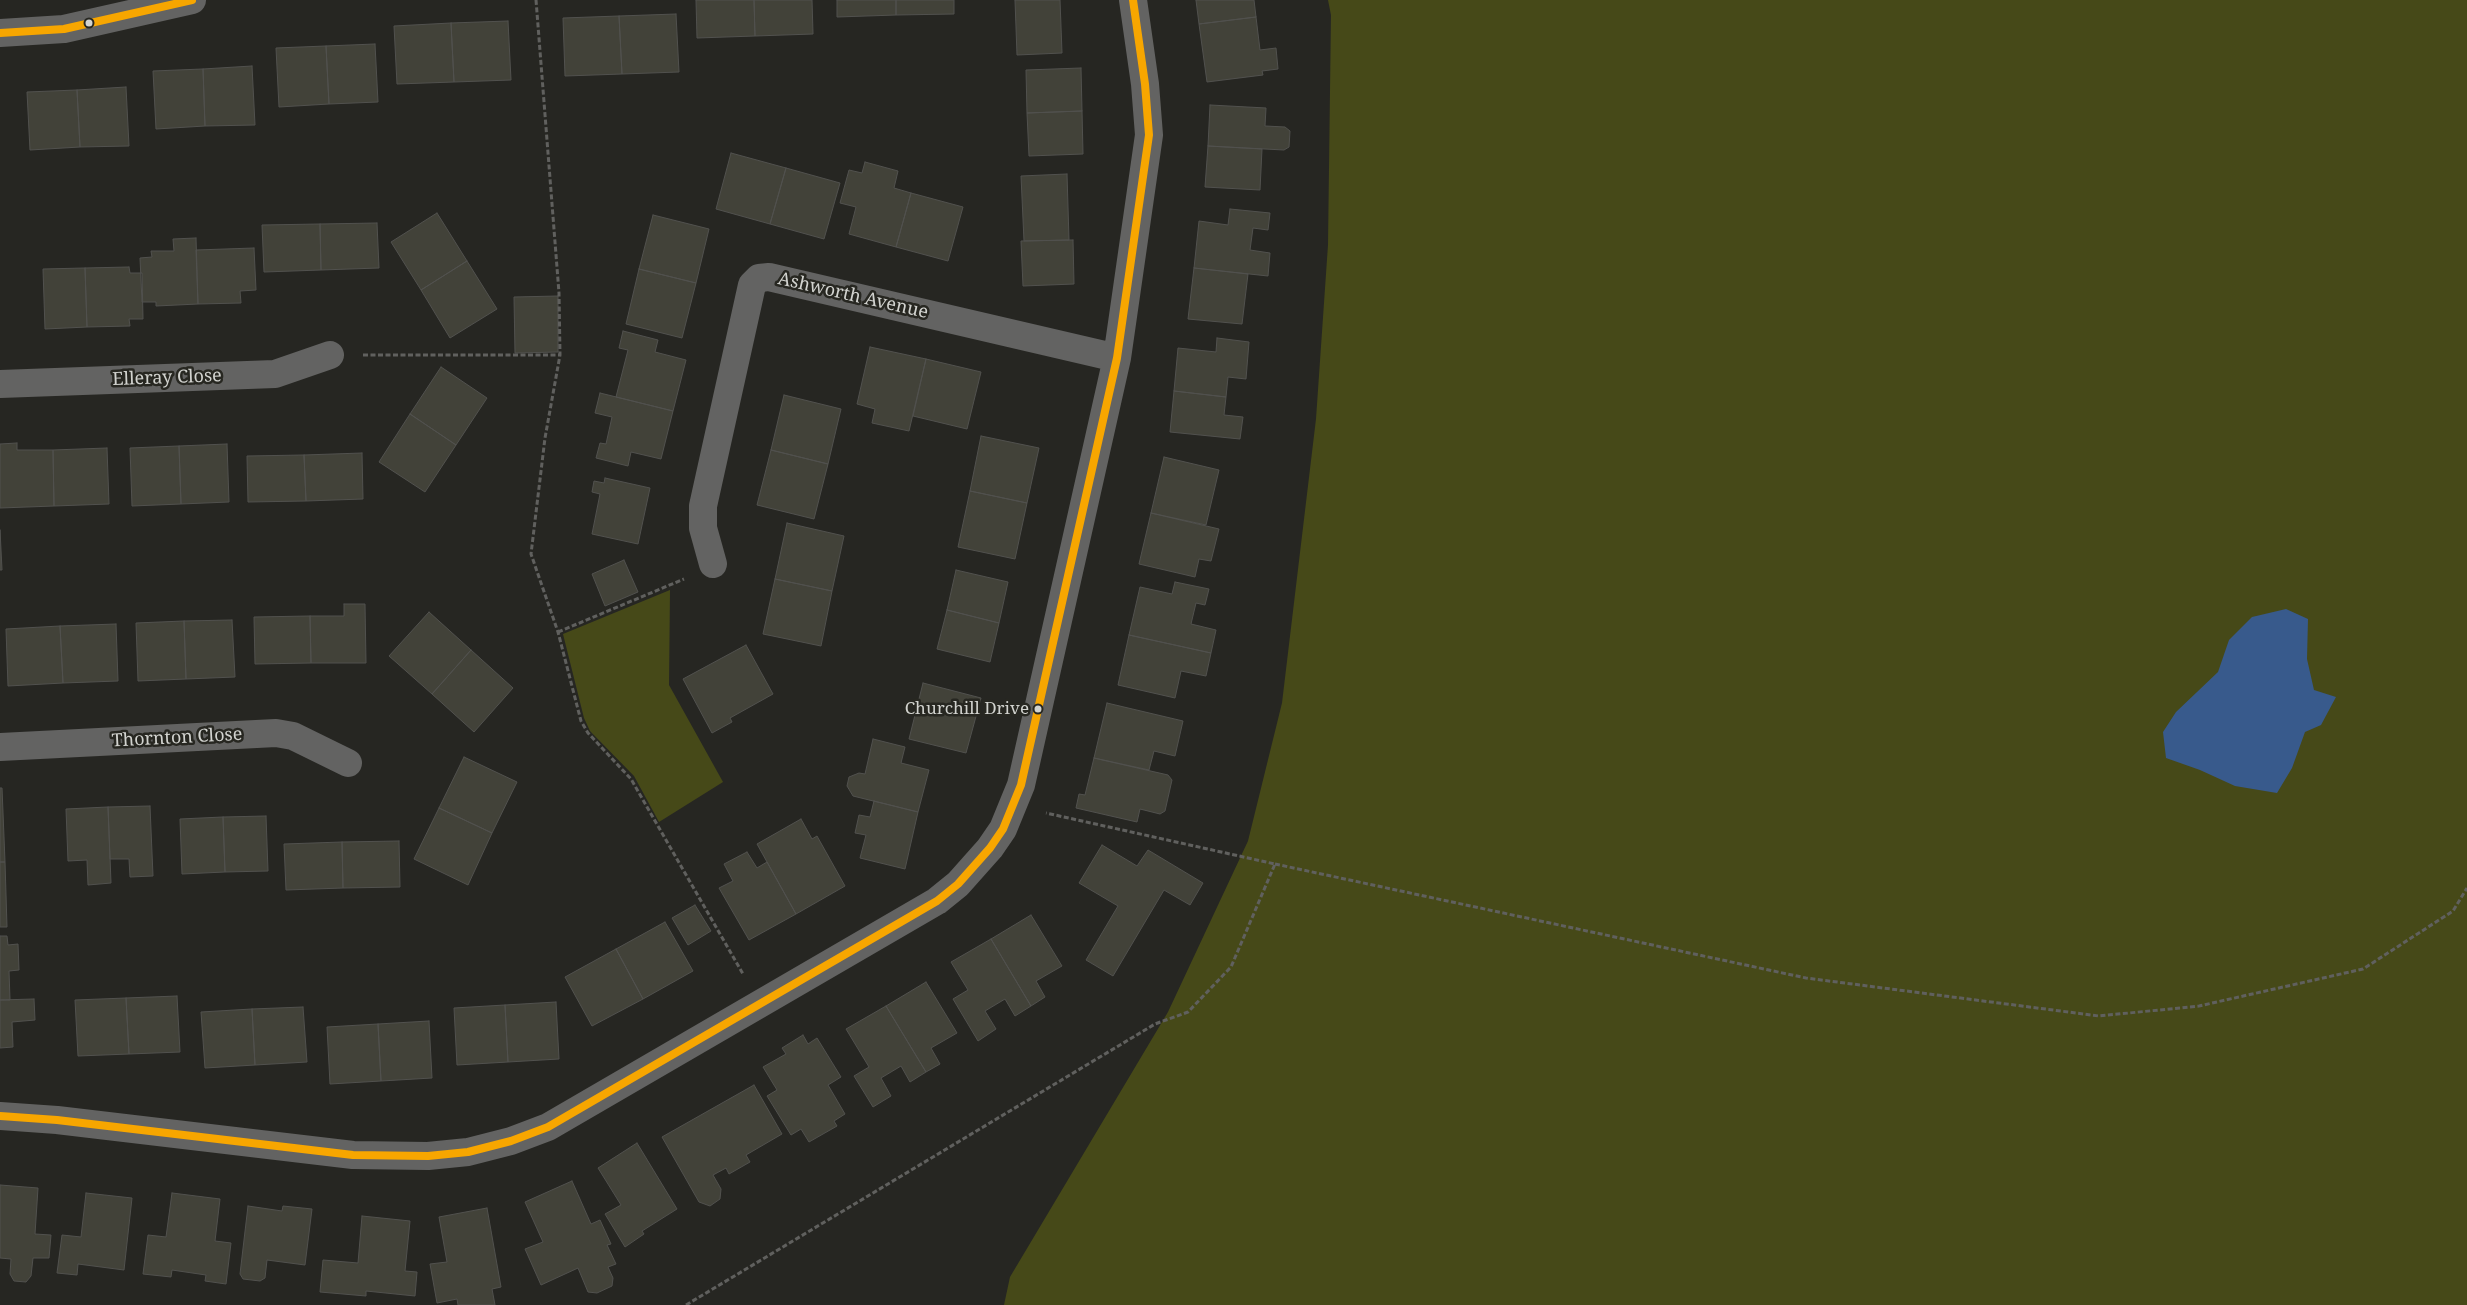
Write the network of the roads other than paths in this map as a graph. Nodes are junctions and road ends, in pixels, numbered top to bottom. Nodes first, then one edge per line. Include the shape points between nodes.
1 (192, 0) edge
2 (1133, 0) edge
3 (0, 33) edge
4 (330, 355) road end
5 (1117, 358) junction
6 (0, 384) edge
7 (713, 564) road end
8 (0, 747) edge
9 (348, 763) dead end
10 (0, 1116) edge

1 - 3 street via 64,29
2 - 5 street via 1149,135
4 - 6 street, Elleray Close via 276,374
5 - 7 street, Ashworth Avenue via 770,277 759,278 752,285 703,506 704,528
5 - 10 street via 1021,785 1003,829 990,848 958,884 937,901 548,1128 468,1152 428,1156 353,1154
8 - 9 street, Thornton Close via 276,733 293,736

